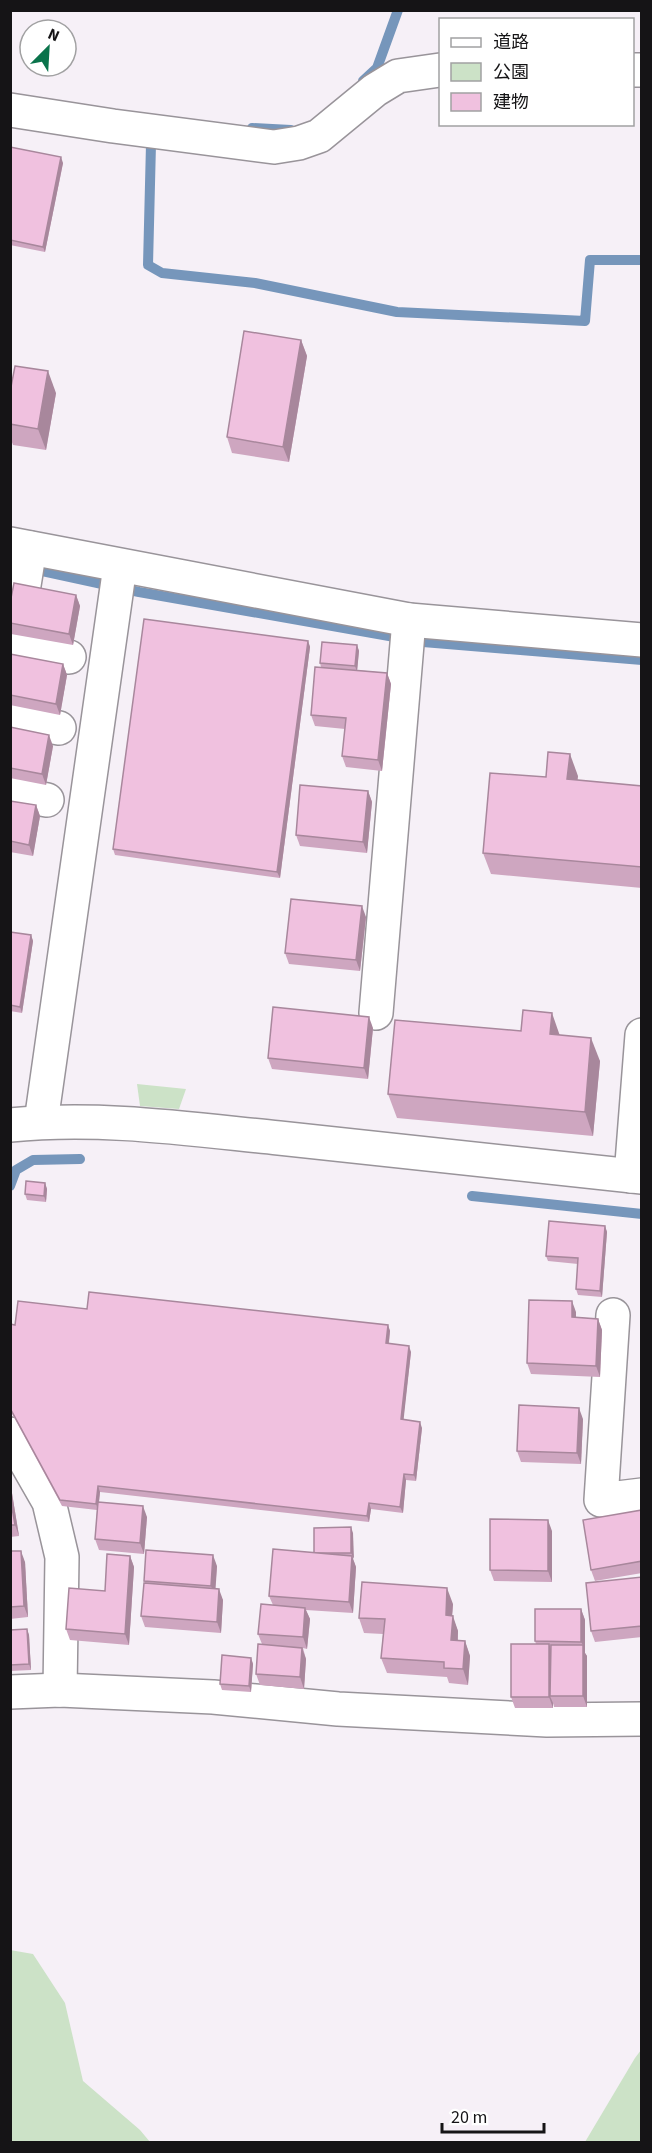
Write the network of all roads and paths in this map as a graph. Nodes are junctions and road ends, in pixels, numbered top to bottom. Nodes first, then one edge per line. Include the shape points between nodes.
1 (439, 70) edge
2 (10, 110) edge
3 (21, 563) edge
4 (119, 579) junction
5 (408, 633) junction
6 (642, 640) edge
7 (10, 647) edge
8 (69, 657) dead end
9 (10, 719) edge
10 (59, 728) dead end
11 (10, 793) edge
12 (47, 800) dead end
13 (376, 1013) dead end
14 (642, 1035) edge
15 (26, 1124) edge
16 (636, 1176) edge
17 (613, 1315) dead end
18 (14, 1450) edge
19 (642, 1495) edge
20 (60, 1690) junction
21 (10, 1692) edge
22 (642, 1719) edge

1 - 2 street via 398,76 319,136 274,147
3 - 4 street
4 - 5 street
4 - 15 street
5 - 6 street
5 - 13 street
7 - 8 street
9 - 10 street
11 - 12 street
14 - 16 street
15 - 16 street via 117,1122
17 - 19 street via 601,1500
18 - 20 street via 49,1502 62,1557
20 - 21 street
20 - 22 street via 547,1720

